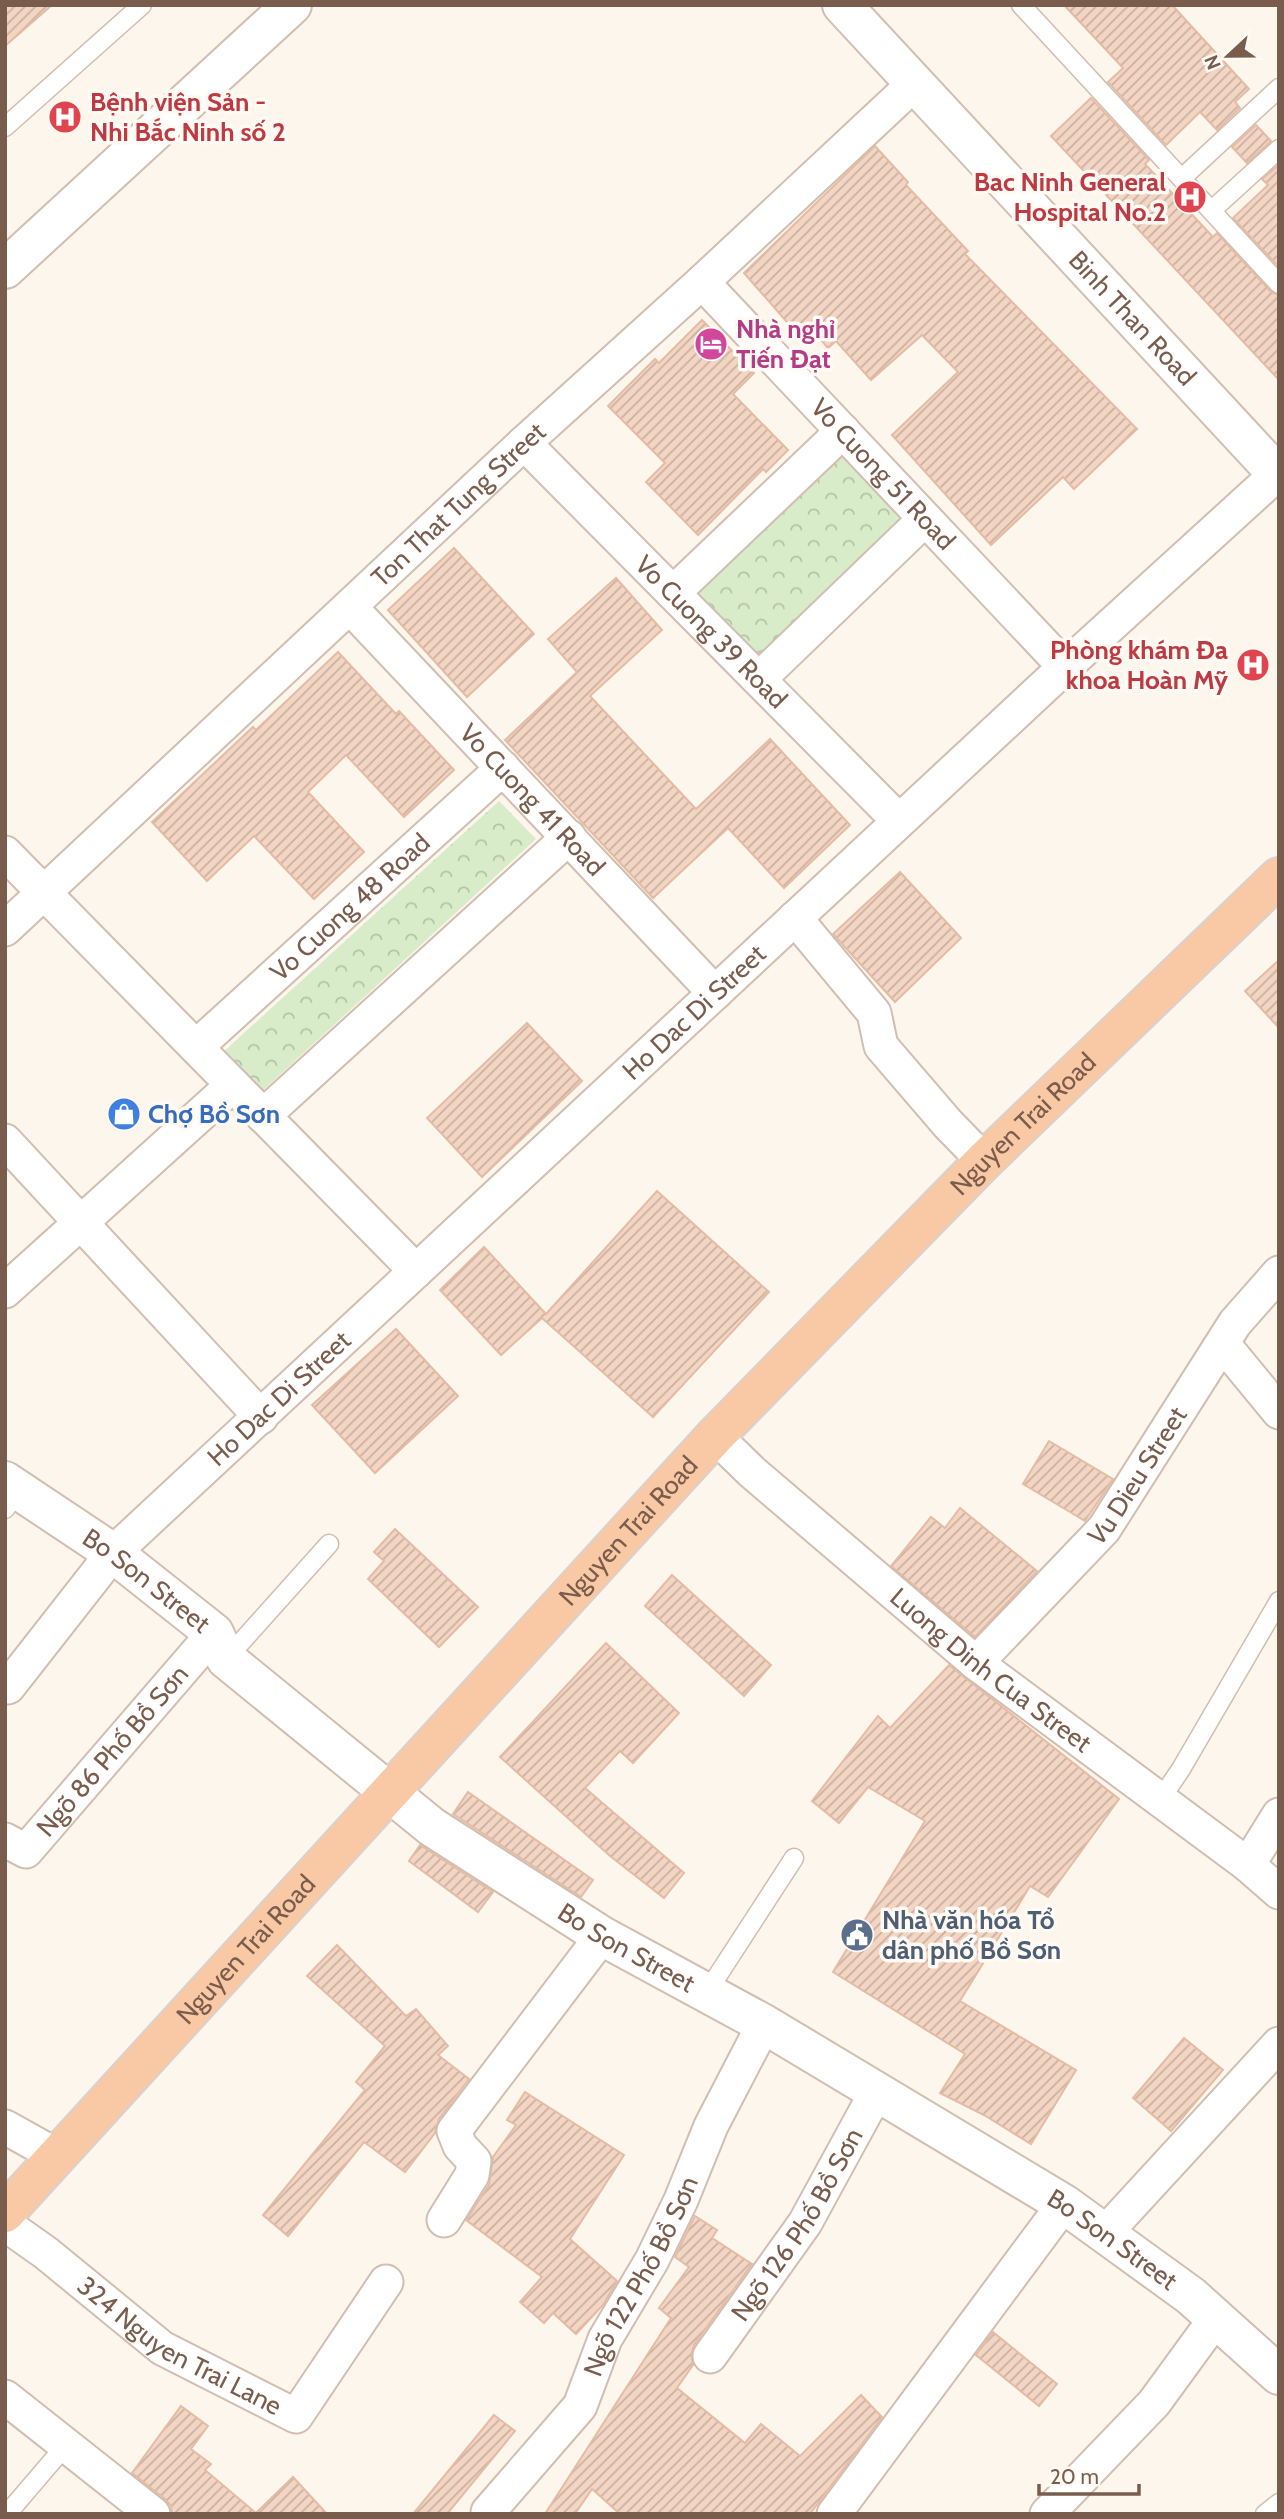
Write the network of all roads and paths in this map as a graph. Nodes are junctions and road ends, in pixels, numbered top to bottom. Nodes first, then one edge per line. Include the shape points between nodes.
1 (142, 5) edge
2 (292, 5) edge
3 (842, 5) edge
4 (1021, 5) edge
5 (915, 83) junction
6 (1279, 88) edge
7 (5, 127) edge
8 (1279, 149) edge
9 (1182, 178) junction
10 (1212, 210) junction
11 (5, 269) edge
12 (702, 282) junction
13 (1279, 284) edge
14 (842, 431) junction
15 (524, 443) junction
16 (1278, 475) edge
17 (925, 519) junction
18 (673, 593) junction
19 (351, 608) junction
20 (1065, 667) junction
21 (758, 679) junction
22 (503, 768) junction
23 (899, 821) junction
24 (569, 837) junction
25 (5, 853) edge
26 (1279, 877) edge
27 (42, 892) junction
28 (795, 918) junction
29 (5, 929) edge
30 (715, 993) junction
31 (196, 1047) junction
32 (233, 1085) junction
33 (263, 1116) junction
34 (5, 1141) edge
35 (984, 1161) junction
36 (82, 1222) junction
37 (416, 1271) junction
38 (1279, 1273) edge
39 (5, 1291) edge
40 (1223, 1344) junction
41 (1279, 1412) edge
42 (261, 1417) junction
43 (715, 1436) junction
44 (10, 1493) edge
45 (329, 1544) dead end
46 (113, 1552) junction
47 (1279, 1601) edge
48 (220, 1646) junction
49 (976, 1663) junction
50 (8, 1688) dead end
51 (389, 1794) junction
52 (1160, 1800) junction
53 (1279, 1815) edge
54 (5, 1840) edge
55 (794, 1858) dead end
56 (1248, 1865) junction
57 (1279, 1892) edge
58 (602, 1936) junction
59 (707, 1992) junction
60 (764, 2024) junction
61 (1279, 2044) edge
62 (877, 2091) junction
63 (5, 2127) edge
64 (57, 2155) junction
65 (1064, 2204) junction
66 (5, 2213) edge
67 (444, 2220) dead end
68 (5, 2224) edge
69 (1106, 2232) junction
70 (386, 2282) dead end
71 (1216, 2318) junction
72 (710, 2356) dead end
73 (1279, 2375) edge
74 (5, 2397) edge
75 (66, 2445) junction
76 (1279, 2503) edge
77 (488, 2512) edge
78 (7, 2514) edge
79 (153, 2514) edge
80 (834, 2514) edge
81 (1046, 2514) edge
82 (1265, 2514) edge

1 - 7 lane
2 - 11 street
3 - 5 street, Binh Than Road
4 - 9 lane
5 - 12 street, Ton That Tung Street
5 - 16 street, Binh Than Road
6 - 9 lane
8 - 10 lane
9 - 10 lane
10 - 13 lane
12 - 14 street, Vo Cuong 51 Road
12 - 15 street, Ton That Tung Street
14 - 17 street, Vo Cuong 51 Road
14 - 18 street
15 - 18 street, Vo Cuong 39 Road
15 - 19 street, Ton That Tung Street
16 - 20 street, Ho Dac Di Street
17 - 20 street, Vo Cuong 51 Road
17 - 21 street
18 - 21 street, Vo Cuong 39 Road
19 - 22 street, Vo Cuong 41 Road
19 - 27 street, Ton That Tung Street
20 - 23 street, Ho Dac Di Street
21 - 23 street, Vo Cuong 39 Road
22 - 24 street, Vo Cuong 41 Road
22 - 31 street, Vo Cuong 48 Road
23 - 28 street, Ho Dac Di Street
24 - 30 street, Vo Cuong 41 Road
24 - 33 street
25 - 27 street
26 - 35 highway, Nguyen Trai Road
27 - 29 street, Ton That Tung Street
27 - 31 street
28 - 30 street, Ho Dac Di Street
28 - 35 street via 874,1013 881,1046
30 - 37 street, Ho Dac Di Street
31 - 32 street
32 - 33 street
32 - 36 street
33 - 37 street
34 - 36 street
35 - 43 highway, Nguyen Trai Road
36 - 39 street
36 - 42 street
37 - 42 street, Ho Dac Di Street
38 - 40 street, Vu Dieu Street via 1235,1323
40 - 41 street
40 - 49 street, Vu Dieu Street via 1104,1529
42 - 46 street, Ho Dac Di Street
43 - 49 street, Luong Dinh Cua Street
43 - 51 highway, Nguyen Trai Road
44 - 46 street, Bo Son Street
45 - 48 lane
46 - 48 street, Bo Son Street
46 - 50 street, Ho Dac Di Street
47 - 52 lane
48 - 51 street, Bo Son Street
48 - 54 street, Ngõ 86 Phố Bồ Sơn via 26,1851
49 - 52 street, Luong Dinh Cua Street
51 - 58 street, Bo Son Street via 432,1827
51 - 64 highway, Nguyen Trai Road
52 - 56 street, Luong Dinh Cua Street
53 - 56 street
55 - 59 lane
56 - 57 street, Luong Dinh Cua Street
58 - 59 street, Bo Son Street
58 - 67 street via 454,2131 474,2161 472,2175
59 - 60 street, Bo Son Street
60 - 62 street, Bo Son Street
60 - 77 street, Ngõ 122 Phố Bồ Sơn via 711,2126 652,2260 605,2339 580,2406
61 - 69 street
62 - 65 street, Bo Son Street
62 - 72 street, Ngõ 126 Phố Bồ Sơn via 805,2224
63 - 64 street
64 - 66 highway, Nguyen Trai Road
65 - 69 street, Bo Son Street
65 - 80 street
68 - 70 street, 324 Nguyen Trai Lane via 162,2348 296,2416
69 - 71 street, Bo Son Street
71 - 73 street, Bo Son Street
71 - 81 street via 1154,2403
74 - 75 street
75 - 78 lane
75 - 79 street
76 - 82 lane

